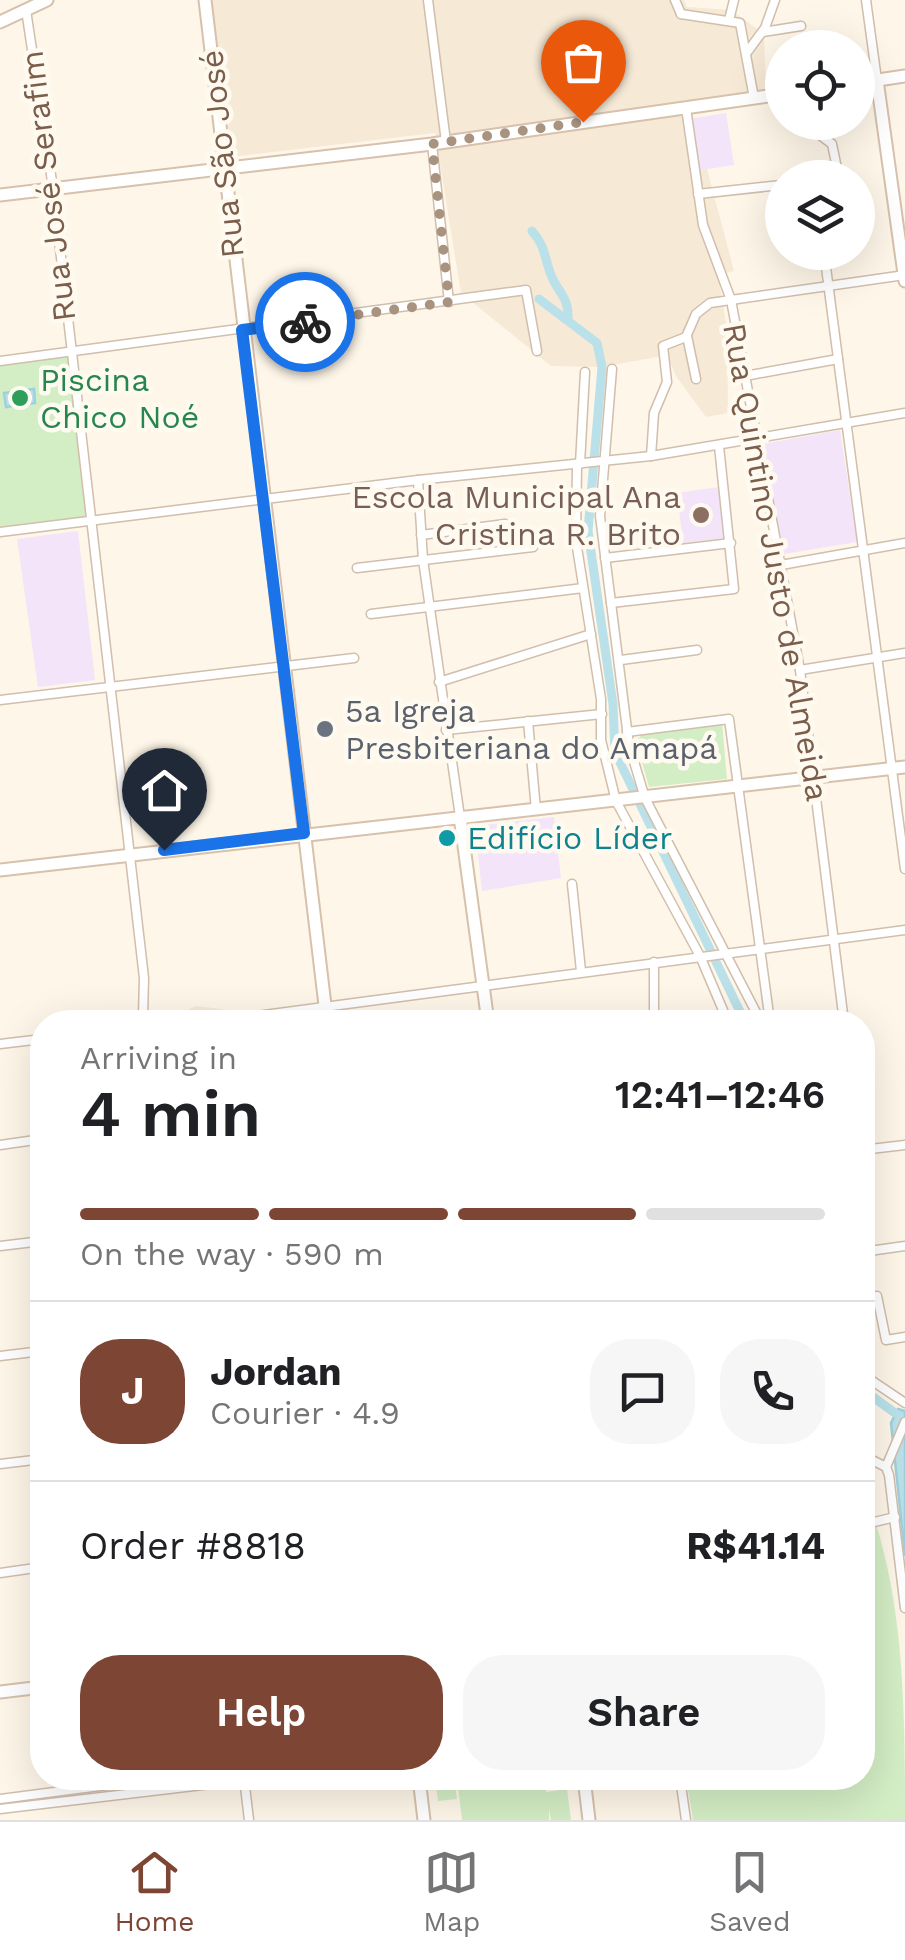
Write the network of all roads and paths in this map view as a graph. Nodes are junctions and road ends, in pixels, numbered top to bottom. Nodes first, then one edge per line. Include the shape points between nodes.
1 (204, 0) edge
2 (428, 0) edge
3 (675, 0) edge
4 (685, 0) edge
5 (734, 0) edge
6 (775, 0) edge
7 (866, 0) edge
8 (43, 1) edge
9 (26, 10) junction
10 (681, 14) junction
11 (729, 20) junction
12 (0, 22) edge
13 (800, 26) dead end
14 (763, 32) junction
15 (748, 51) junction
16 (905, 76) edge
17 (877, 80) junction
18 (765, 96) edge
19 (754, 98) junction
20 (686, 108) junction
21 (446, 142) junction
22 (432, 144) junction
23 (226, 167) junction
24 (765, 187) edge
25 (53, 188) junction
26 (698, 194) junction
27 (0, 195) edge
28 (826, 270) edge
29 (905, 277) edge
30 (828, 286) junction
31 (731, 300) junction
32 (449, 302) junction
33 (242, 330) junction
34 (687, 336) junction
35 (537, 352) dead end
36 (68, 353) junction
37 (838, 359) junction
38 (0, 362) edge
39 (612, 369) dead end
40 (586, 372) dead end
41 (745, 376) junction
42 (696, 379) dead end
43 (905, 414) edge
44 (848, 423) junction
45 (757, 438) junction
46 (719, 446) junction
47 (652, 456) junction
48 (603, 462) junction
49 (581, 464) junction
50 (418, 480) junction
51 (264, 500) junction
52 (91, 521) junction
53 (505, 524) dead end
54 (0, 532) edge
55 (420, 534) junction
56 (905, 543) edge
57 (731, 544) junction
58 (533, 547) dead end
59 (865, 549) junction
60 (604, 558) junction
61 (422, 560) junction
62 (781, 565) junction
63 (358, 568) dead end
64 (582, 588) junction
65 (611, 603) junction
66 (429, 606) junction
67 (371, 614) dead end
68 (591, 634) junction
69 (697, 650) dead end
70 (905, 653) edge
71 (880, 656) junction
72 (354, 658) dead end
73 (622, 660) junction
74 (283, 666) junction
75 (800, 670) junction
76 (439, 682) junction
77 (109, 687) junction
78 (0, 700) edge
79 (602, 714) junction
80 (528, 721) junction
81 (446, 730) junction
82 (626, 732) junction
83 (900, 767) edge
84 (814, 777) junction
85 (738, 786) junction
86 (643, 799) junction
87 (620, 801) junction
88 (536, 810) junction
89 (460, 817) junction
90 (304, 833) junction
91 (129, 854) junction
92 (905, 869) edge
93 (0, 870) edge
94 (572, 884) dead end
95 (905, 930) edge
96 (835, 939) junction
97 (757, 949) junction
98 (719, 954) junction
99 (701, 956) junction
100 (654, 962) junction
101 (581, 972) junction
102 (486, 984) junction
103 (324, 1006) junction
104 (144, 1010) edge
105 (294, 1010) edge
106 (324, 1010) edge
107 (487, 1010) edge
108 (654, 1010) edge
109 (723, 1010) edge
110 (753, 1010) edge
111 (768, 1010) edge
112 (843, 1010) edge
113 (30, 1040) edge
114 (0, 1044) edge
115 (30, 1141) edge
116 (0, 1145) edge
117 (905, 1145) edge
118 (875, 1148) edge
119 (30, 1243) edge
120 (0, 1246) edge
121 (905, 1246) edge
122 (875, 1250) edge
123 (878, 1296) dead end
124 (905, 1337) edge
125 (30, 1352) edge
126 (0, 1356) edge
127 (875, 1383) edge
128 (905, 1388) edge
129 (902, 1401) edge
130 (905, 1422) edge
131 (30, 1460) edge
132 (875, 1461) edge
133 (0, 1464) edge
134 (886, 1467) junction
135 (895, 1517) junction
136 (875, 1522) edge
137 (30, 1568) edge
138 (0, 1572) edge
139 (905, 1608) edge
140 (30, 1688) edge
141 (0, 1692) edge
142 (70, 1790) edge
143 (158, 1790) edge
144 (245, 1790) edge
145 (420, 1790) edge
146 (585, 1790) edge
147 (682, 1790) edge
148 (55, 1792) junction
149 (0, 1798) edge
150 (56, 1803) junction
151 (0, 1809) edge
152 (249, 1820) edge
153 (424, 1820) edge
154 (589, 1820) edge
155 (686, 1820) edge

1 - 23 street, Rua São José
2 - 21 street
3 - 10 street
4 - 10 street
5 - 11 street
6 - 14 street
7 - 17 street
8 - 9 street
9 - 12 street
9 - 25 street, Rua José Serafim
10 - 11 street
11 - 15 street via 742,26
13 - 14 street
14 - 15 street
15 - 19 street
16 - 17 street
17 - 29 street
18 - 19 street
19 - 20 street
20 - 21 street
20 - 26 street, Rua Quintino Justo de Almeida
21 - 22 street
22 - 23 street
22 - 32 street
23 - 25 street
23 - 33 street, Rua São José
24 - 26 street
25 - 27 street
25 - 36 street, Rua José Serafim
26 - 31 street, Rua Quintino Justo de Almeida via 709,247
28 - 30 street
29 - 30 street
30 - 31 street
30 - 37 street
31 - 34 street via 710,303 696,314
31 - 41 street, Rua Quintino Justo de Almeida
32 - 33 street
32 - 35 street via 526,290
33 - 36 street
33 - 51 street, Rua São José
34 - 42 street
34 - 47 street via 662,346 667,382 654,414
36 - 38 street
36 - 52 street, Rua José Serafim
37 - 41 street
37 - 44 street
39 - 48 street
40 - 49 street
41 - 45 street, Rua Quintino Justo de Almeida
43 - 44 street
44 - 45 street
44 - 59 street
45 - 46 street
45 - 62 street, Rua Quintino Justo de Almeida
46 - 47 street
46 - 57 street
47 - 48 street
48 - 49 street
48 - 60 street
49 - 50 street
49 - 64 street via 576,541
50 - 51 street
50 - 55 street
51 - 52 street
51 - 74 street, Rua São José
52 - 54 street
52 - 77 street, Rua José Serafim
53 - 55 street
55 - 61 street
56 - 59 street
57 - 60 street
57 - 65 street via 734,589
58 - 61 street
59 - 62 street
59 - 71 street
60 - 65 street
61 - 63 street
61 - 66 street
62 - 75 street, Rua Quintino Justo de Almeida
64 - 66 street
64 - 68 street
65 - 73 street
66 - 67 street
66 - 76 street
68 - 76 street
68 - 79 street
69 - 73 street
70 - 71 street
71 - 75 street
71 - 83 street
72 - 74 street
73 - 82 street
74 - 77 street
74 - 90 street, Rua São José
75 - 84 street, Rua Quintino Justo de Almeida
76 - 81 street
77 - 78 street
77 - 91 street, Rua José Serafim
79 - 80 street
79 - 87 street via 601,740
80 - 81 street
80 - 88 street
81 - 89 street
82 - 85 street via 729,719
82 - 86 street
83 - 84 street
83 - 92 street
84 - 85 street
84 - 96 street, Rua Quintino Justo de Almeida
85 - 86 street
85 - 97 street
86 - 87 street
86 - 98 street
87 - 88 street
87 - 99 street
88 - 89 street
89 - 90 street
89 - 102 street
90 - 91 street
90 - 103 street, Rua São José
91 - 93 street
91 - 104 street, Rua José Serafim
94 - 101 street
95 - 96 street
96 - 97 street
96 - 112 street, Rua Quintino Justo de Almeida
97 - 98 street
97 - 111 street
98 - 99 street
98 - 110 street
99 - 100 street
99 - 109 street
100 - 101 street
100 - 108 street
101 - 102 street
102 - 103 street
102 - 107 street
103 - 105 street
103 - 106 street, Rua São José
113 - 114 street
115 - 116 street
117 - 118 street
119 - 120 street
121 - 122 street
123 - 124 street via 886,1340
125 - 126 street
127 - 129 street
128 - 129 street
130 - 134 street
131 - 133 street
132 - 134 street
134 - 135 street
135 - 136 street
135 - 139 street
137 - 138 street
140 - 141 street
142 - 148 street
143 - 150 street
144 - 152 street
145 - 153 street
146 - 154 street
147 - 155 street
148 - 149 street
148 - 150 street
150 - 151 street

